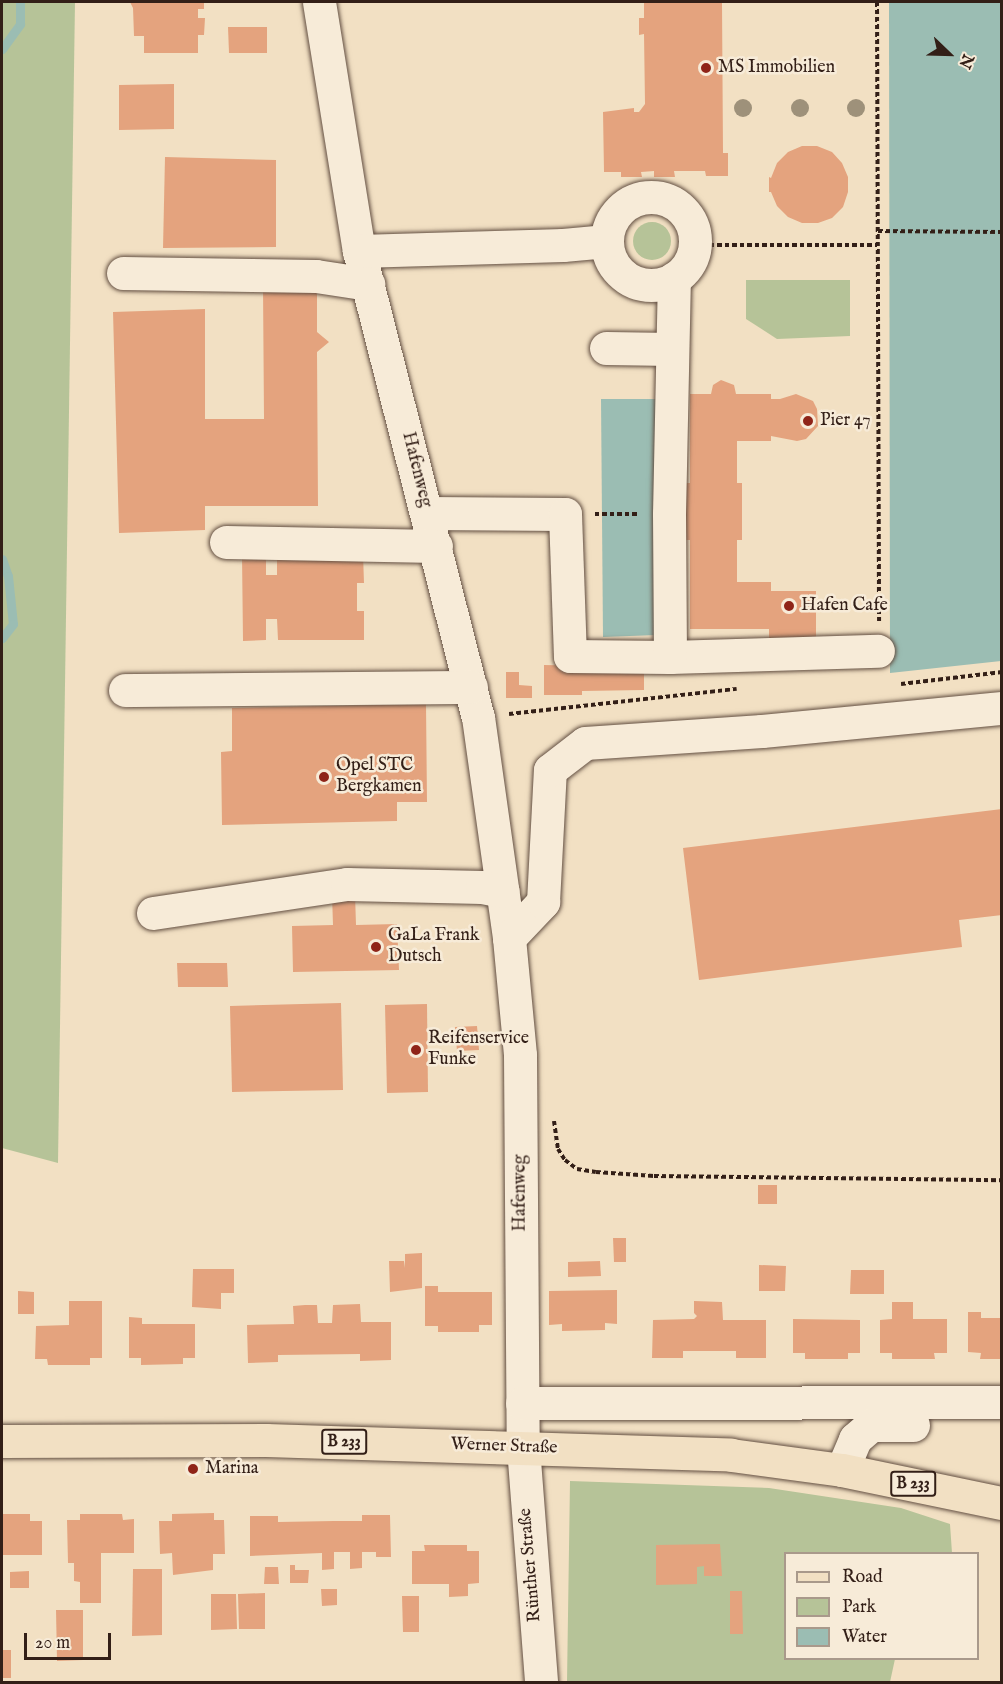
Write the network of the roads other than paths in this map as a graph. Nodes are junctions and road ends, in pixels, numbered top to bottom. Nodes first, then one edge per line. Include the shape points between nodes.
1 (319, 2) edge
2 (607, 241) junction
3 (359, 251) junction
4 (123, 273) dead end
5 (674, 278) junction
6 (368, 284) junction
7 (606, 348) dead end
8 (672, 349) junction
9 (427, 513) junction
10 (226, 542) dead end
11 (436, 546) junction
12 (879, 651) road end
13 (670, 657) junction
14 (125, 690) dead end
15 (475, 702) junction
16 (1002, 708) edge
17 (503, 891) junction
18 (153, 913) dead end
19 (509, 938) junction
20 (1002, 1402) edge
21 (522, 1403) junction
22 (1002, 1425) edge
23 (2, 1441) edge
24 (522, 1447) junction
25 (842, 1470) junction
26 (1002, 1503) edge
27 (541, 1683) edge

1 - 3 street, Hafenweg
2 - 3 street
2 - 5 street via 615,266 630,279 649,285
2 - 5 street via 616,214 627,204 640,198 669,201 690,219 696,245 691,260
3 - 6 street, Hafenweg
4 - 6 street via 316,276
5 - 8 street
6 - 9 street, Hafenweg
7 - 8 street
8 - 13 street
9 - 11 street, Hafenweg
9 - 13 street via 565,514 570,656
10 - 11 street
11 - 15 street, Hafenweg
12 - 13 street
14 - 15 street
15 - 17 street, Hafenweg
16 - 19 street via 585,743 550,770 543,902
17 - 18 street via 482,887 347,884
17 - 19 street, Hafenweg
19 - 21 street, Hafenweg via 520,1055
20 - 21 street
21 - 24 street, Hafenweg
22 - 25 street via 871,1425 855,1439
23 - 24 main road, Werner Straße / B 233 via 266,1440
24 - 25 main road, Werner Straße / B 233 via 731,1455
24 - 27 street, Rünther Straße
25 - 26 main road, Werner Straße / B 233

